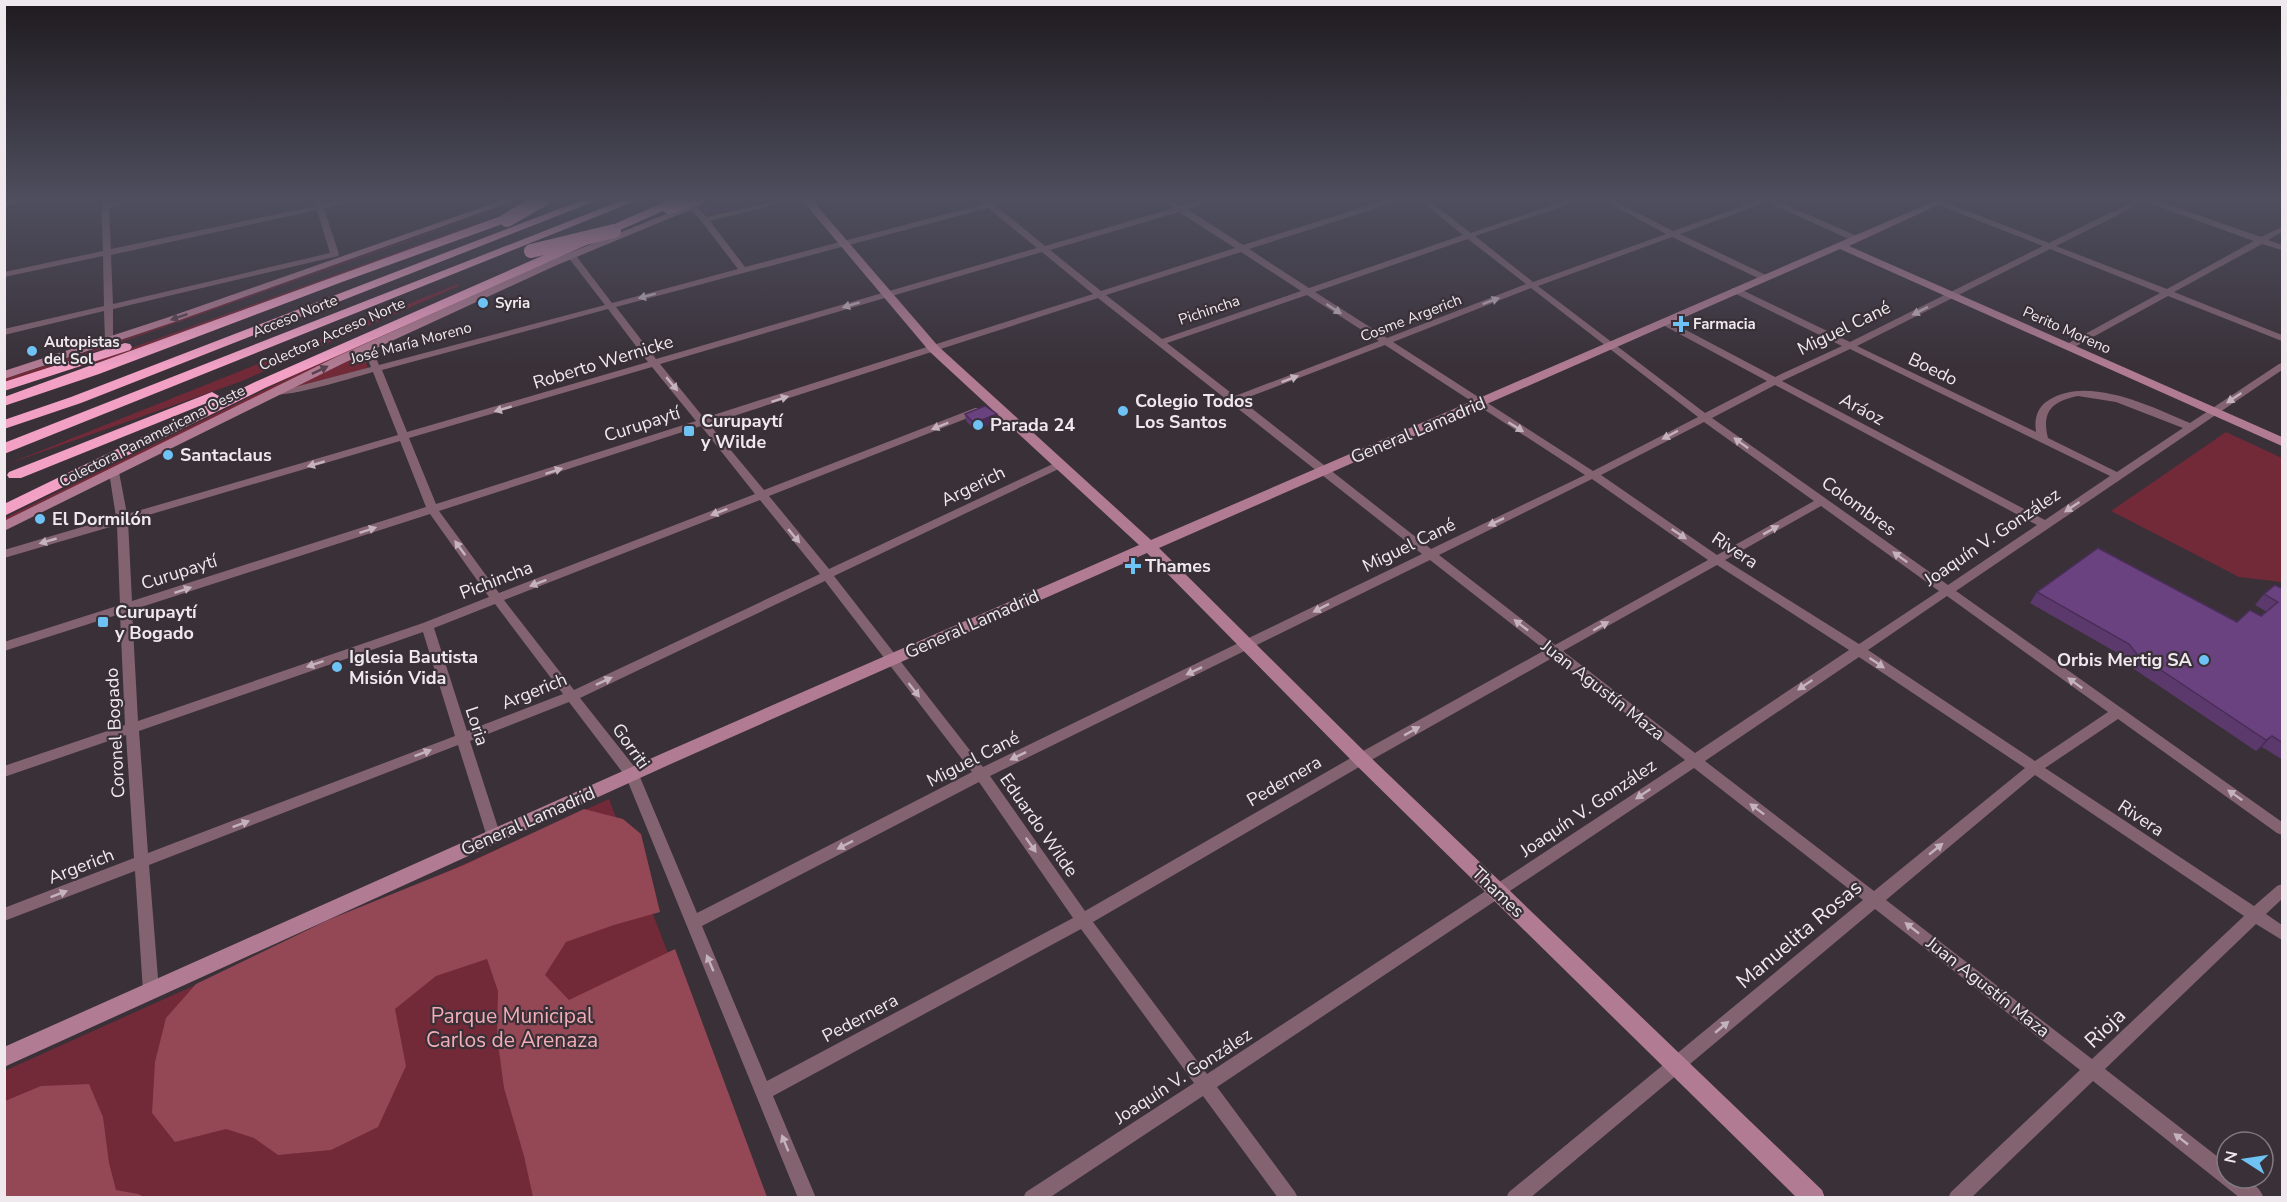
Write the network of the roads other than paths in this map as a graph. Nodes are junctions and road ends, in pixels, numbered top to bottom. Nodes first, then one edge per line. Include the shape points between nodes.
1 (89, 256) edge
2 (107, 256) edge
3 (340, 256) joint
4 (378, 256) edge
5 (399, 256) edge
6 (416, 256) edge
7 (447, 256) edge
8 (491, 256) edge
9 (518, 256) edge
10 (533, 256) edge
11 (562, 256) edge
12 (569, 256) edge
13 (572, 256) edge
14 (732, 256) edge
15 (795, 256) edge
16 (854, 256) edge
17 (1017, 256) edge
18 (1053, 256) edge
19 (1216, 256) edge
20 (1252, 256) edge
21 (1409, 256) edge
22 (1496, 256) edge
23 (1612, 256) edge
24 (1719, 256) edge
25 (1814, 256) edge
26 (1864, 256) edge
27 (2026, 256) edge
28 (2079, 256) edge
29 (2233, 256) edge
30 (743, 270) junction
31 (4, 275) edge
32 (1765, 278) junction
33 (1532, 285) junction
34 (1736, 291) junction
35 (1307, 292) junction
36 (2167, 292) junction
37 (887, 295) junction
38 (1951, 295) junction
39 (1100, 296) junction
40 (611, 305) junction
41 (108, 307) junction
42 (1664, 322) junction
43 (4, 332) edge
44 (2283, 338) edge
45 (110, 341) junction
46 (1161, 342) junction
47 (1385, 342) junction
48 (1849, 346) junction
49 (1611, 347) junction
50 (2068, 347) junction
51 (368, 348) junction
52 (934, 349) junction
53 (655, 364) junction
54 (2283, 366) edge
55 (375, 368) junction
56 (4, 375) edge
57 (1775, 381) junction
58 (4, 387) edge
59 (273, 393) junction
60 (1235, 399) junction
61 (4, 402) edge
62 (994, 404) junction
63 (1480, 404) junction
64 (2214, 411) junction
65 (1704, 417) junction
66 (704, 423) junction
67 (4, 425) edge
68 (2190, 427) junction
69 (404, 438) junction
70 (2043, 440) junction
71 (2283, 442) edge
72 (4, 450) edge
73 (1061, 464) junction
74 (1324, 470) junction
75 (114, 472) junction
76 (15, 475) dead end
77 (1593, 475) junction
78 (2118, 476) junction
79 (761, 496) junction
80 (1822, 501) junction
81 (433, 510) junction
82 (4, 511) edge
83 (122, 520) junction
84 (2045, 525) junction
85 (4, 527) edge
86 (1149, 546) junction
87 (4, 554) edge
88 (1430, 554) junction
89 (1717, 560) junction
90 (828, 576) junction
91 (1946, 591) junction
92 (497, 599) junction
93 (127, 608) junction
94 (426, 626) junction
95 (1247, 646) junction
96 (4, 647) edge
97 (1858, 650) junction
98 (1555, 652) junction
99 (890, 660) junction
100 (572, 696) junction
101 (2117, 713) junction
102 (132, 728) junction
103 (462, 738) junction
104 (1361, 759) junction
105 (1693, 760) junction
106 (2033, 769) junction
107 (4, 772) edge
108 (632, 774) junction
109 (981, 774) junction
110 (2283, 829) edge
111 (494, 837) junction
112 (141, 863) junction
113 (2283, 890) edge
114 (1498, 891) junction
115 (1875, 899) junction
116 (4, 915) edge
117 (2255, 916) junction
118 (1083, 920) junction
119 (693, 923) junction
120 (2283, 933) edge
121 (150, 991) junction
122 (4, 1057) edge
123 (1677, 1065) junction
124 (2093, 1070) junction
125 (1205, 1086) junction
126 (764, 1092) junction
127 (2215, 1166) edge
128 (807, 1197) edge
129 (1032, 1197) edge
130 (1289, 1197) edge
131 (1515, 1197) edge
132 (1814, 1197) edge
133 (1957, 1197) edge

1 - 31 street
2 - 41 street
3 - 41 street
3 -> 45 street
4 - 58 highway
5 - 61 highway
6 - 67 highway, bridge via 141,365
7 - 67 highway, Acceso Norte
8 - 72 highway, Acceso Norte
9 - 72 highway, bridge via 132,408
10 - 76 highway via 214,395
11 - 82 highway, Colectora Acceso Norte via 302,366
12 - 51 street, Colectora Panamericana Oeste
13 - 40 street, Eduardo Wilde
14 - 30 street
15 - 30 street, José María Moreno
16 - 37 street, Thames
17 - 37 street, Roberto Wernicke
18 - 39 street, Juan Agustín Maza
19 - 39 street, Curupaytí
20 - 35 street, Rivera
21 - 35 street, Pichincha
22 - 33 street, Colombres
23 - 33 street, Cosme Argerich
24 - 32 street
25 - 32 street, General Lamadrid
26 - 38 street, Perito Moreno
27 - 38 street, Miguel Cané
28 - 36 street
29 - 36 street
30 -> 40 street, José María Moreno
32 - 34 street, General Lamadrid
47 -> 33 street, Cosme Argerich
33 - 49 street, Colombres
34 - 42 street, General Lamadrid
34 - 48 street, Boedo
35 - 46 street, Pichincha
35 -> 47 street, Rivera
36 - 44 street
36 - 50 street
37 - 52 street, Thames
37 -> 53 street, Roberto Wernicke
38 -> 48 street, Miguel Cané
38 - 50 street, Perito Moreno
39 - 46 street, Juan Agustín Maza
39 - 52 street, Curupaytí
40 - 53 street, Eduardo Wilde
40 - 55 street, José María Moreno
41 - 43 street
41 - 45 street
42 - 49 street, General Lamadrid
42 - 57 street, Aráoz
45 - 56 street
46 - 60 street, Juan Agustín Maza
60 -> 47 street, Cosme Argerich
47 - 63 street, Rivera
48 - 57 street, Miguel Cané
48 - 70 street, Boedo
49 - 63 street, General Lamadrid
49 - 65 street, Colombres
50 - 64 street, Perito Moreno
51 - 55 street, Gorriti
59 -> 51 street, Colectora Panamericana Oeste
52 - 62 street, Thames
66 -> 52 street, Curupaytí
53 -> 66 street, Eduardo Wilde
53 -> 69 street, Roberto Wernicke
54 -> 64 street, Joaquín V. González
55 - 59 street, José María Moreno
55 - 69 street, Gorriti
57 - 65 street, Miguel Cané
57 - 84 street, Aráoz
59 - 75 street, Colectora Panamericana Oeste
60 - 74 street, Juan Agustín Maza
62 - 73 street, Thames
62 -> 79 street, Pichincha
63 - 74 street, General Lamadrid
63 -> 77 street, Rivera
64 - 68 street, Joaquín V. González
64 - 71 street, Perito Moreno
65 -> 77 street, Miguel Cané
80 -> 65 street, Colombres
66 - 79 street, Eduardo Wilde
81 -> 66 street, Curupaytí
68 - 70 street via 2127,401 2081,394 2050,402 2039,427
68 - 78 street, Joaquín V. González
69 - 81 street, Gorriti
69 -> 83 street, Roberto Wernicke
70 - 78 street, Boedo
73 - 86 street, Thames
73 - 90 street, Argerich
74 - 86 street, General Lamadrid
74 - 88 street, Juan Agustín Maza
75 - 83 street, Coronel Bogado
75 - 85 street, Colectora Panamericana Oeste
77 -> 88 street, Miguel Cané
77 -> 89 street, Rivera
78 -> 84 street, Joaquín V. González
79 -> 90 street, Eduardo Wilde
79 -> 92 street, Pichincha
89 -> 80 street, Pedernera
91 -> 80 street, Colombres
92 -> 81 street, Gorriti
93 -> 81 street, Curupaytí
83 -> 87 street, Roberto Wernicke
83 - 93 street, Coronel Bogado
84 - 91 street, Joaquín V. González
86 - 95 street, Thames
86 - 99 street, General Lamadrid
88 -> 95 street, Miguel Cané
98 -> 88 street, Juan Agustín Maza
89 - 97 street, Rivera
98 -> 89 street, Pedernera
90 - 99 street, Eduardo Wilde
100 -> 90 street, Argerich
91 - 97 street, Joaquín V. González
101 -> 91 street, Colombres
92 - 94 street, Pichincha
92 - 100 street, Gorriti
93 - 96 street, Curupaytí
93 - 102 street, Coronel Bogado
94 -> 102 street, Pichincha
94 - 103 street, Loria
95 - 104 street, Thames
95 -> 109 street, Miguel Cané
97 -> 105 street, Joaquín V. González
97 -> 106 street, Rivera
104 -> 98 street, Pedernera
98 - 105 street, Juan Agustín Maza
99 - 108 street, General Lamadrid
99 -> 109 street, Eduardo Wilde
100 - 103 street, Argerich
100 - 108 street, Gorriti
101 - 106 street, Manuelita Rosas
110 -> 101 street, Colombres
102 - 107 street, Pichincha
102 - 112 street, Coronel Bogado
103 - 111 street, Loria
112 -> 103 street, Argerich
104 - 114 street, Thames
104 - 118 street, Pedernera
105 -> 114 street, Joaquín V. González
115 -> 105 street, Juan Agustín Maza
115 -> 106 street, Manuelita Rosas
106 - 117 street, Rivera
108 - 111 street, General Lamadrid
108 - 119 street, Gorriti
109 -> 118 street, Eduardo Wilde
109 -> 119 street, Miguel Cané
111 - 121 street, General Lamadrid
116 -> 112 street, Argerich
112 - 121 street, Coronel Bogado
113 - 117 street, Rioja
114 - 123 street, Thames
114 - 125 street, Joaquín V. González
123 -> 115 street, Manuelita Rosas
124 -> 115 street, Juan Agustín Maza
117 - 120 street, Rivera
117 - 124 street, Rioja
118 - 125 street, Eduardo Wilde
118 - 126 street, Pedernera
126 -> 119 street, Gorriti
121 - 122 street, General Lamadrid
123 - 131 street, Manuelita Rosas
123 - 132 street, Thames
127 -> 124 street, Juan Agustín Maza
124 - 133 street, Rioja
125 - 129 street, Joaquín V. González
125 - 130 street, Eduardo Wilde
128 -> 126 street, Gorriti

